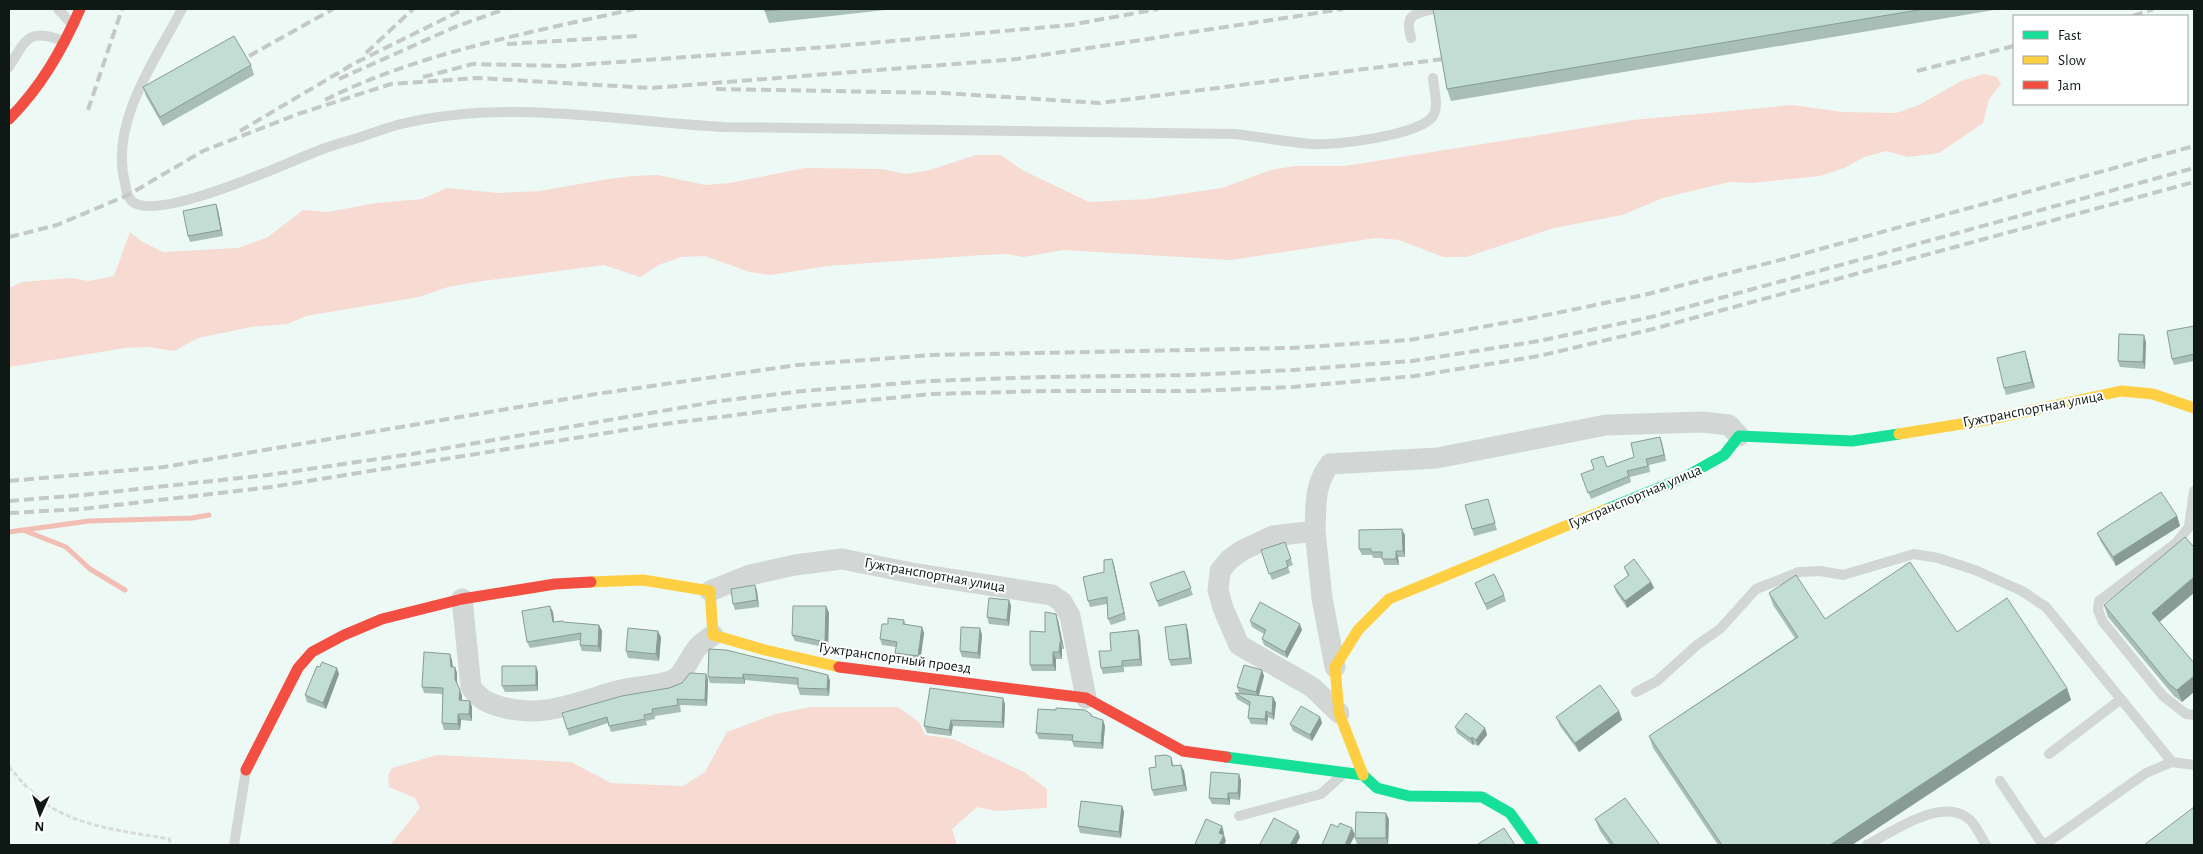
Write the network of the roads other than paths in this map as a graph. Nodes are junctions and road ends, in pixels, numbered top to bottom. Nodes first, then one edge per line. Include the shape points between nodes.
1 (58, 9) edge
2 (80, 9) edge
3 (182, 9) edge
4 (1434, 9) edge
5 (73, 25) junction
6 (1410, 38) dead end
7 (65, 41) junction
8 (9, 67) edge
9 (1433, 78) dead end
10 (11, 114) edge
11 (2194, 408) edge
12 (1739, 436) junction
13 (2194, 491) edge
14 (2192, 523) edge
15 (1315, 531) junction
16 (710, 592) junction
17 (462, 599) junction
18 (713, 635) junction
19 (1335, 667) junction
20 (1636, 692) dead end
21 (1086, 698) junction
22 (2120, 700) junction
23 (1339, 713) junction
24 (2194, 715) edge
25 (2048, 754) dead end
26 (2172, 762) junction
27 (2194, 765) edge
28 (246, 770) joint
29 (1345, 772) junction
30 (1363, 775) junction
31 (2000, 781) dead end
32 (1239, 816) dead end
33 (234, 845) edge
34 (1533, 845) edge
35 (1867, 845) edge
36 (1986, 845) edge
37 (2043, 845) edge

1 - 5 lane
2 - 5 street
3 - 9 lane via 142,80 129,112 122,172 128,195 133,202 145,206 226,189 317,151 401,124 492,112 608,116 652,123 723,127 1236,134 1313,144 1352,142 1416,128 1429,121 1436,105
4 - 6 lane via 1409,18
5 - 7 street
7 - 8 lane via 36,34 26,40
7 - 10 street via 42,79
11 - 12 street, Гужтранспортная улица via 2153,394 2122,391 1992,419 1852,441
12 - 15 street via 1729,425 1702,422 1606,425 1438,458 1330,464 1317,488
12 - 19 street, Гужтранспортная улица via 1724,454 1685,477 1389,600 1358,630
13 - 14 lane
14 - 24 lane via 2176,543 2099,601 2098,610 2103,622 2163,696 2186,714
15 - 19 street via 1322,598
15 - 23 street via 1273,536 1243,550 1220,571 1218,590 1239,645 1312,687
16 - 17 street via 643,580 554,584
16 - 18 street
16 - 21 street, Гужтранспортная улица via 750,575 842,559 1052,595 1062,602 1070,616
17 - 18 street via 471,687 476,696 508,709 533,713 621,690 664,684 675,679 699,645
17 - 28 street via 382,619 312,652 298,668
18 - 21 street, Гужтранспортный проезд via 843,668
19 - 23 street
20 - 22 lane via 1656,681 1720,629 1756,589 1799,572 1844,575 1914,554 1974,570 2022,591 2046,608
21 - 29 street, Гужтранспортный проезд via 1183,751
22 - 25 lane
22 - 26 lane
23 - 30 street
26 - 27 lane
26 - 37 lane via 2146,773
28 - 33 lane
29 - 30 street, Гужтранспортный проезд
29 - 32 lane via 1321,794
30 - 34 street, Гужтранспортный проезд via 1377,788 1409,796 1482,797 1510,813
31 - 37 lane
35 - 36 lane via 1928,813 1951,812 1968,819

